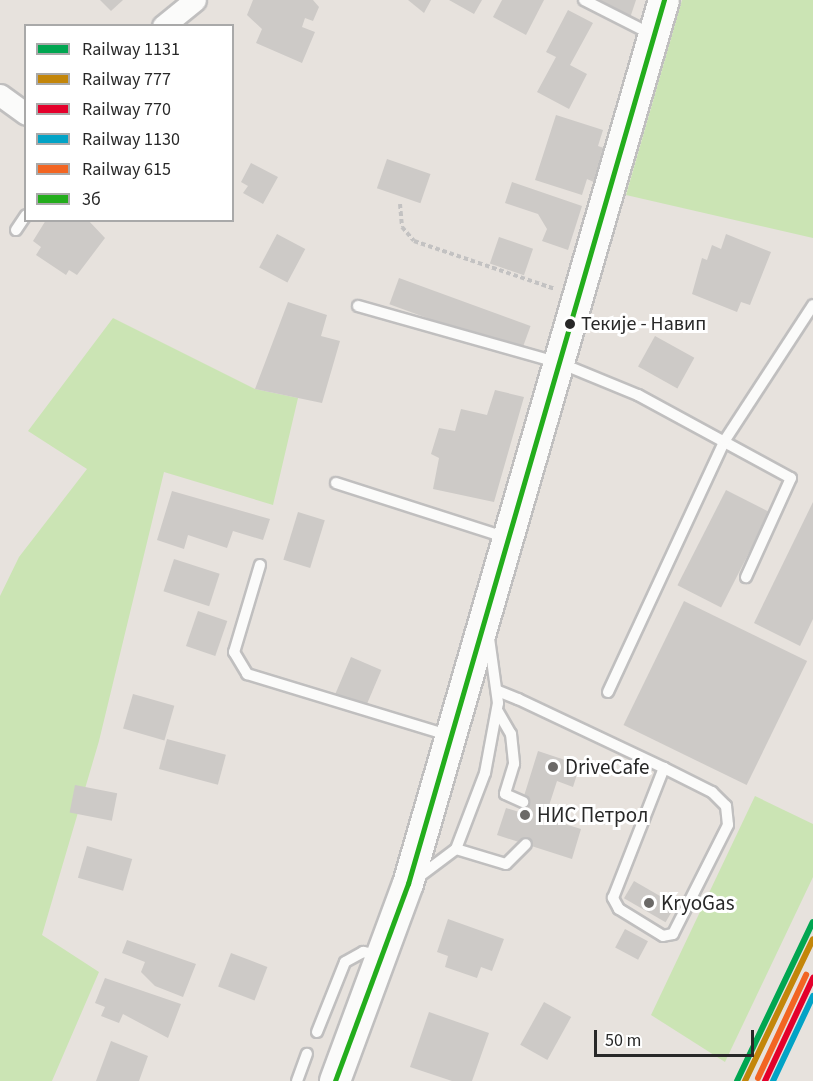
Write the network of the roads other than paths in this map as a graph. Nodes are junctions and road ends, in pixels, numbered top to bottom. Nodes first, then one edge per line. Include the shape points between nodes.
1 (195, 0) edge
2 (584, 0) edge
3 (664, 0) edge
4 (165, 24) edge
5 (654, 35) junction
6 (0, 95) edge
7 (24, 113) edge
8 (24, 218) edge
9 (16, 230) dead end
10 (813, 305) edge
11 (358, 306) dead end
12 (560, 363) junction
13 (725, 440) junction
14 (336, 483) dead end
15 (510, 539) junction
16 (260, 565) dead end
17 (746, 577) dead end
18 (486, 627) junction
19 (498, 691) junction
20 (608, 692) dead end
21 (497, 710) junction
22 (452, 736) junction
23 (664, 768) junction
24 (523, 802) dead end
25 (525, 844) dead end
26 (456, 849) junction
27 (408, 884) junction
28 (384, 956) junction
29 (317, 1032) dead end
30 (307, 1054) dead end
31 (297, 1081) edge
32 (335, 1081) edge

1 - 4 street
2 - 5 lane
3 - 5 main road
5 - 12 main road
6 - 7 street
8 - 9 lane
10 - 13 lane
11 - 12 lane
12 - 13 lane via 638,395
12 - 15 main road
13 - 17 lane via 791,478
13 - 20 lane
14 - 15 lane
15 - 18 main road
16 - 22 lane via 234,652 247,674
18 - 19 lane
18 - 22 main road
19 - 21 lane
19 - 23 lane
21 - 24 lane via 511,734 514,764 505,794
21 - 26 lane via 485,773
22 - 27 main road
23 - 23 lane via 712,792 726,806 728,825 673,934 663,936 619,909 613,898
25 - 26 lane via 506,864
26 - 27 lane
27 - 28 main road
28 - 29 lane via 363,952 345,962
28 - 32 main road
30 - 31 lane

